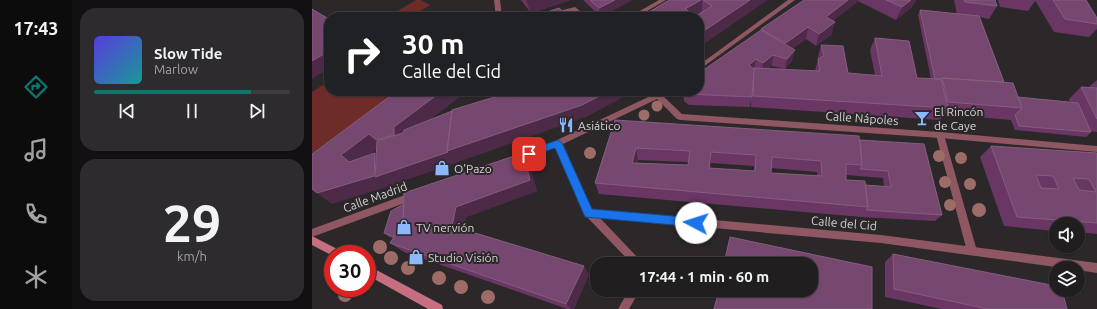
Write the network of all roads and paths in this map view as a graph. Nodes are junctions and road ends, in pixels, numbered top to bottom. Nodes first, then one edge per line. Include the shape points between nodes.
1 (497, 0) edge
2 (663, 0) edge
3 (792, 0) edge
4 (498, 12) edge
5 (562, 12) edge
6 (578, 12) edge
7 (641, 12) edge
8 (704, 64) edge
9 (658, 96) joint
10 (940, 135) junction
11 (558, 143) junction
12 (1097, 149) edge
13 (507, 162) edge
14 (420, 194) edge
15 (588, 213) junction
16 (312, 233) edge
17 (312, 240) edge
18 (324, 246) edge
19 (972, 251) junction
20 (631, 257) edge
21 (1097, 268) edge
22 (376, 276) edge
23 (631, 297) edge
24 (423, 306) edge
25 (438, 309) edge
26 (623, 309) edge

1 - 4 street
2 - 7 street
3 - 8 street
5 - 6 street via 575,9
9 - 10 street, Calle Nápoles via 680,117
9 - 11 street
10 - 12 street, Calle Nápoles
10 - 19 street
11 - 13 street
11 - 15 street
14 - 16 street, Calle Madrid
15 - 19 street, Calle del Cid via 880,239
15 - 20 street
17 - 18 main road
19 - 21 street, Calle del Cid
22 - 24 main road
23 - 26 street
24 - 25 main road

